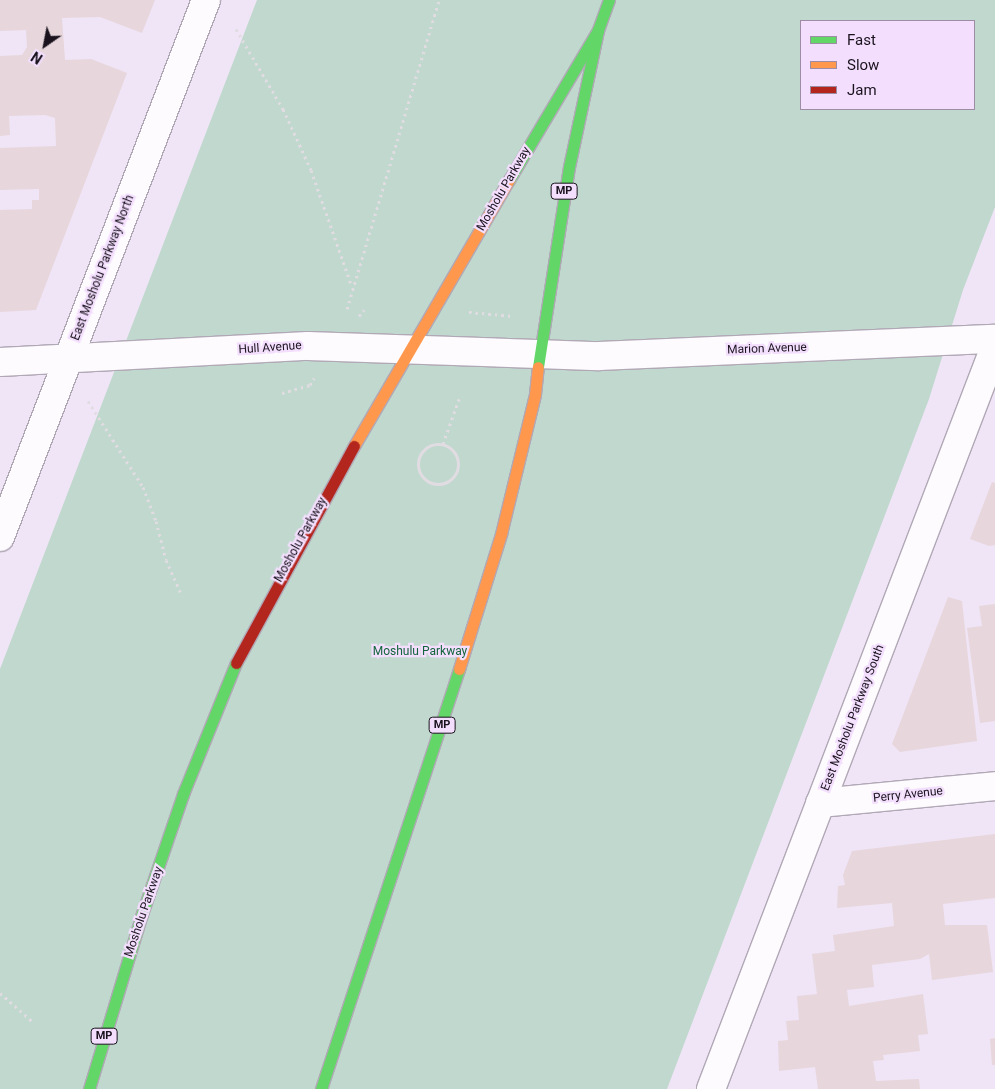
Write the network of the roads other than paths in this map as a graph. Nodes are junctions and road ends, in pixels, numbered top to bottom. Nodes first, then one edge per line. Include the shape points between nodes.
1 (206, 0) edge
2 (609, 0) edge
3 (598, 30) junction
4 (995, 339) edge
5 (995, 346) edge
6 (410, 349) junction
7 (540, 354) junction
8 (68, 358) junction
9 (0, 362) edge
10 (0, 537) edge
11 (995, 786) edge
12 (820, 803) junction
13 (89, 1089) edge
14 (321, 1089) edge
15 (711, 1089) edge

1 - 8 street, East Mosholu Parkway North
2 - 3 main road, Mosholu Parkway / MP
3 - 6 main road, Mosholu Parkway / MP
3 - 7 main road, Mosholu Parkway / MP via 558,221
4 - 7 street, Marion Avenue via 599,356
5 - 12 street, East Mosholu Parkway South
6 - 7 street, Hull Avenue
6 - 8 street, Hull Avenue via 308,346 140,357
6 - 13 main road, Mosholu Parkway / MP via 285,566 232,672 183,794 131,948
7 - 14 main road, Mosholu Parkway / MP via 530,420 486,584
8 - 9 street, Hull Avenue
8 - 10 street, East Mosholu Parkway North
11 - 12 street, Perry Avenue
12 - 15 street, East Mosholu Parkway South

